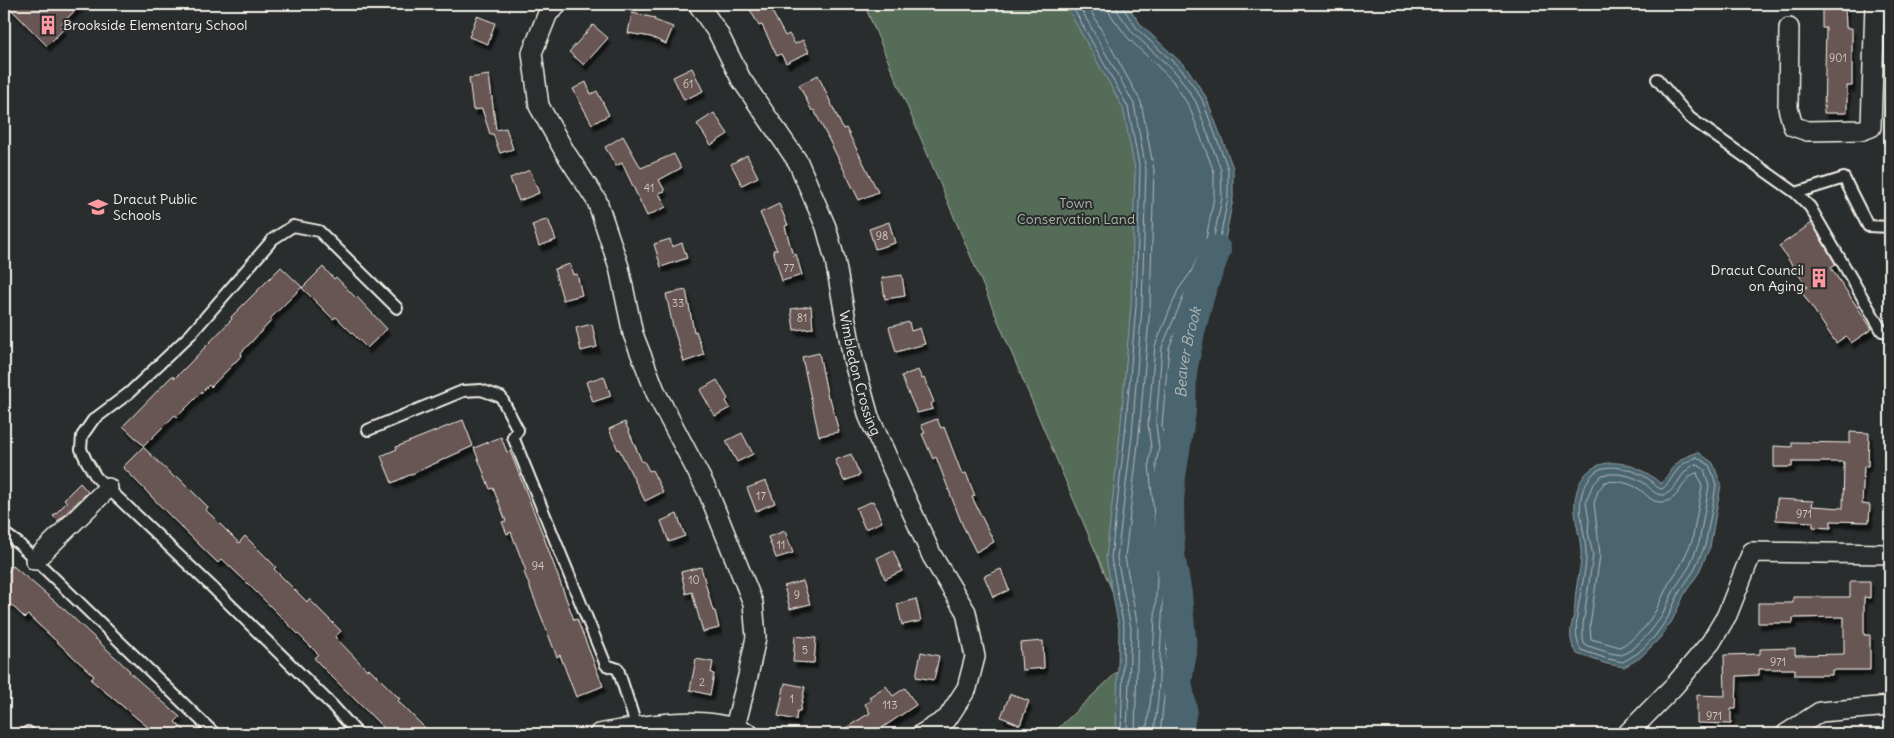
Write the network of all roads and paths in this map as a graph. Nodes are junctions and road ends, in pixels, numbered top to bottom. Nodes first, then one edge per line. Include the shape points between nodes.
1 (558, 4) edge
2 (698, 4) edge
3 (1875, 4) edge
4 (1789, 28) dead end
5 (1657, 79) dead end
6 (1796, 193) junction
7 (1890, 227) edge
8 (397, 308) dead end
9 (1890, 332) edge
10 (368, 430) dead end
11 (108, 488) junction
12 (4, 533) edge
13 (1890, 554) edge
14 (35, 560) junction
15 (1890, 706) edge
16 (637, 728) junction
17 (742, 731) edge
18 (216, 734) edge
19 (358, 734) edge
20 (600, 734) edge
21 (922, 734) edge
22 (1627, 734) edge
23 (1786, 734) edge

1 - 17 street via 548,13 532,54 539,106 597,201 619,267 633,334 656,393 709,494 753,602 756,637
2 - 21 street, Wimbledon Crossing via 718,33 741,79 798,162 826,227 853,360 869,417 932,556 966,612 975,657 967,688 946,719
3 - 4 street via 1871,127 1863,130 1807,131 1793,126 1788,108
5 - 6 lane via 1690,118
6 - 7 lane via 1844,178 1868,226
6 - 9 lane via 1810,207 1882,331
8 - 11 lane via 319,231 293,226 273,239 191,334 129,393 93,420 82,436 81,449 96,477
10 - 16 lane via 463,391 481,390 501,397 518,430 513,437 606,666 618,669
11 - 14 street
11 - 19 lane
12 - 14 lane
13 - 22 street via 1752,552 1711,642
14 - 18 lane
15 - 23 street via 1820,712
16 - 17 street via 680,722
16 - 20 street

